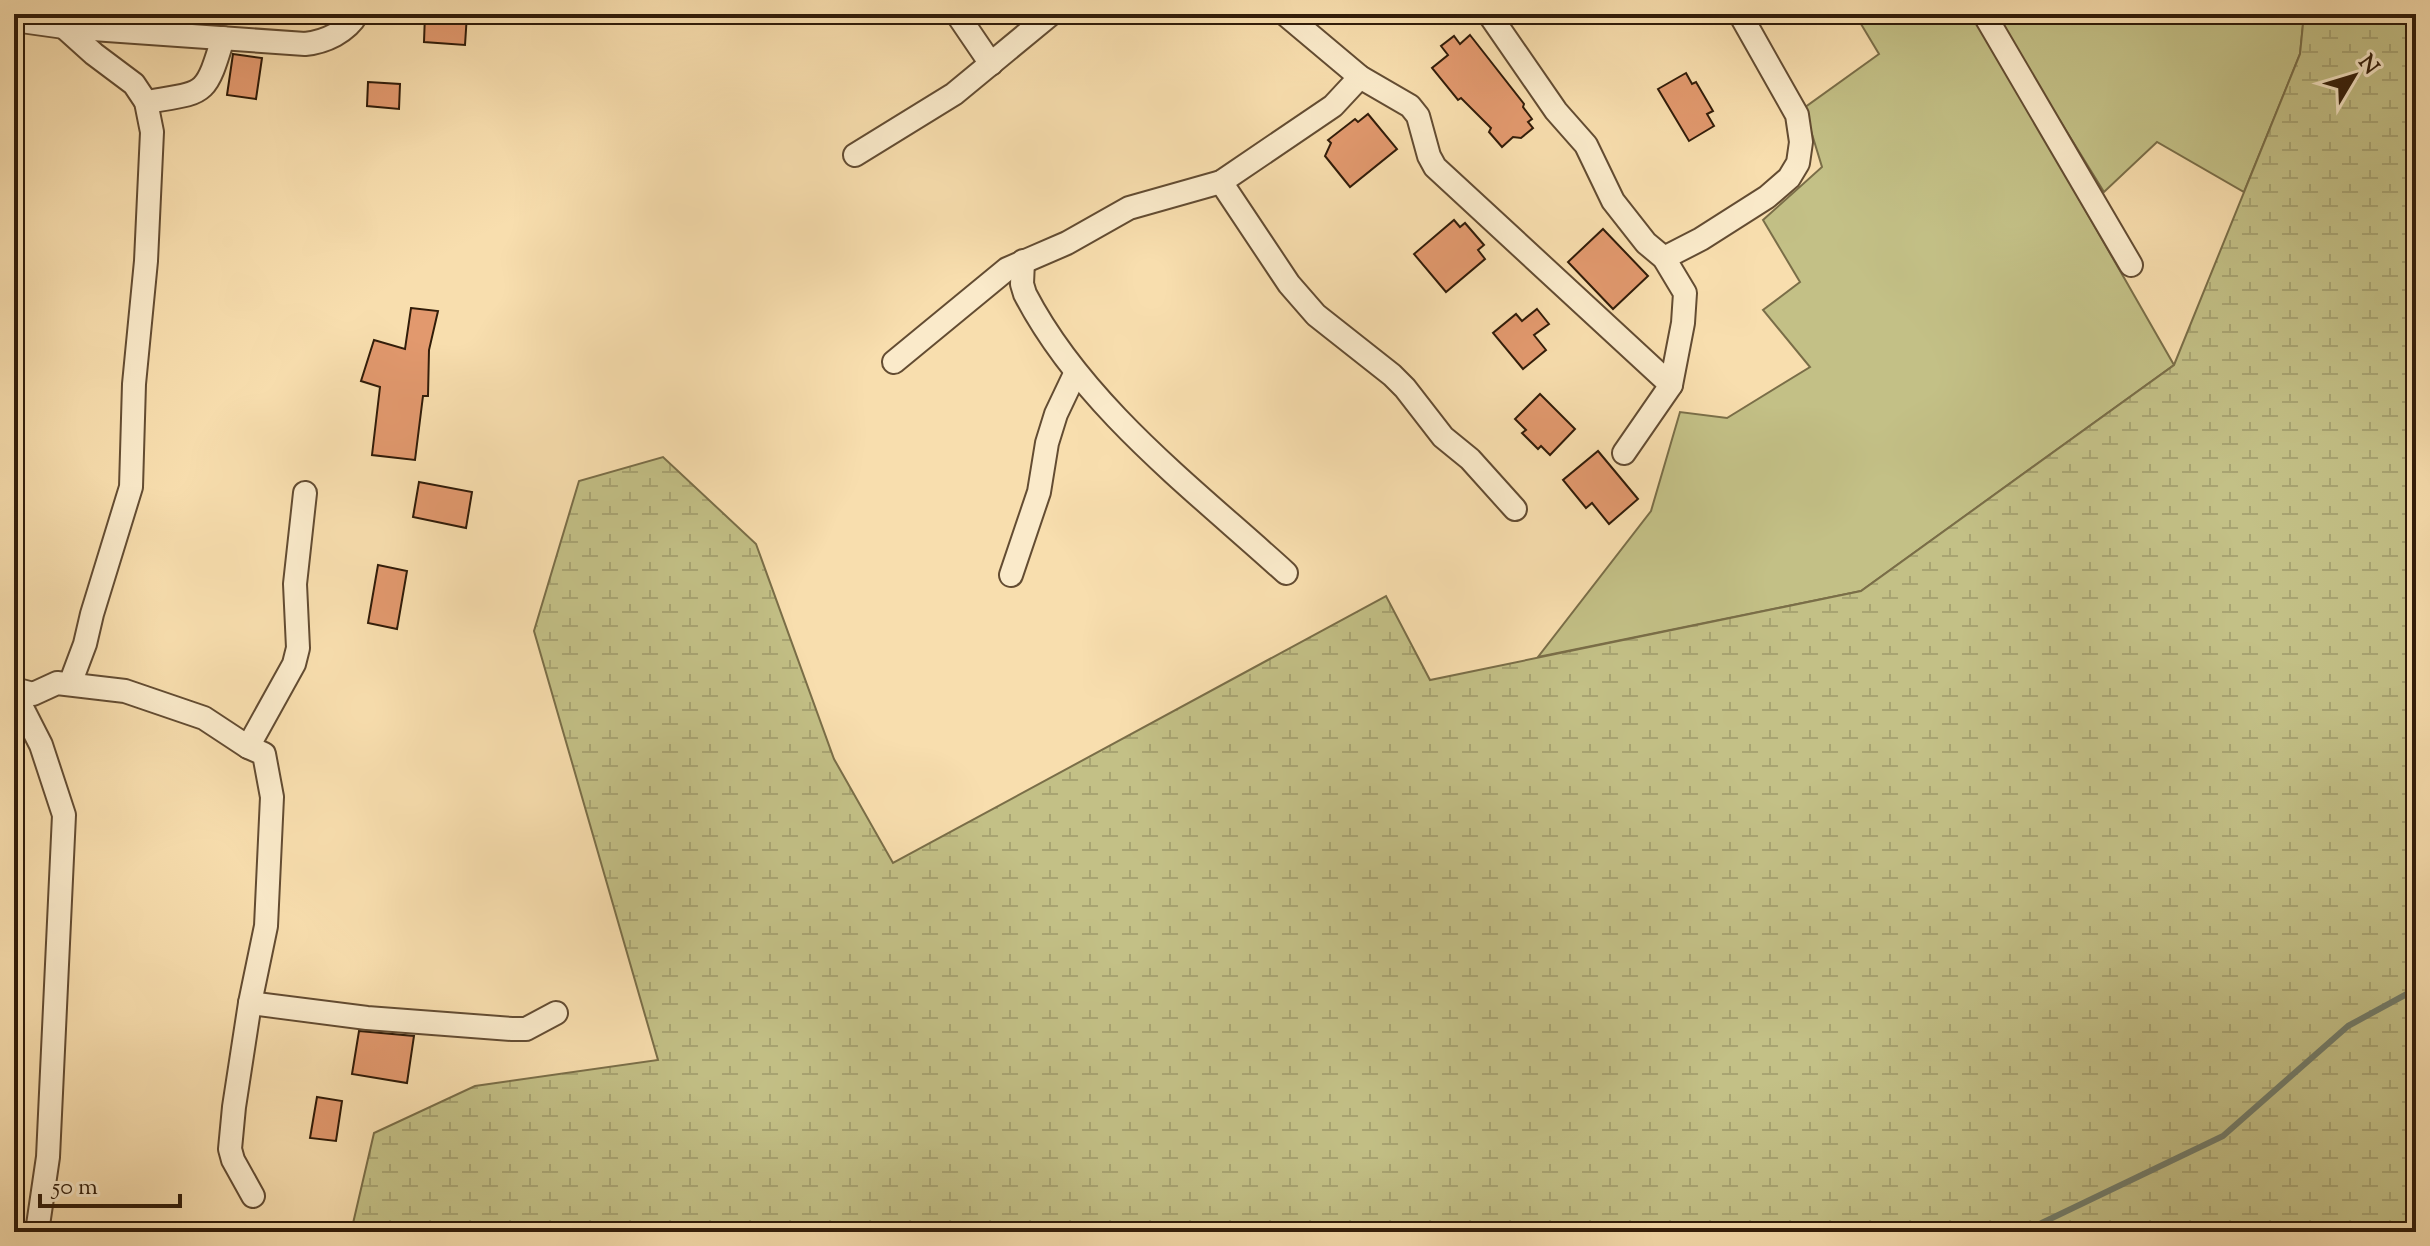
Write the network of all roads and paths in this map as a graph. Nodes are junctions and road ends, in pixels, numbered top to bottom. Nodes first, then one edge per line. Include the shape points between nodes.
1 (357, 14) edge
2 (957, 14) edge
3 (1051, 14) edge
4 (1285, 14) edge
5 (1489, 14) edge
6 (1740, 14) edge
7 (1984, 14) edge
8 (14, 20) edge
9 (147, 23) edge
10 (64, 27) junction
11 (223, 38) junction
12 (991, 64) junction
13 (1360, 77) junction
14 (146, 102) junction
15 (855, 155) dead end
16 (1221, 182) junction
17 (1664, 258) junction
18 (1023, 261) junction
19 (2131, 265) dead end
20 (894, 362) dead end
21 (1075, 374) junction
22 (1671, 385) junction
23 (1624, 453) dead end
24 (305, 493) dead end
25 (1515, 509) dead end
26 (1286, 573) dead end
27 (1011, 575) dead end
28 (70, 684) junction
29 (14, 691) edge
30 (248, 747) junction
31 (250, 1003) junction
32 (556, 1013) dead end
33 (253, 1196) dead end
34 (37, 1232) edge

1 - 11 street via 347,27 319,42
2 - 12 street
3 - 12 street
4 - 13 street
5 - 17 street via 1586,145 1613,201
6 - 17 street via 1797,115 1798,163 1767,197
7 - 19 street
8 - 10 street
9 - 10 street
9 - 11 street
10 - 14 street via 134,84
11 - 14 street via 211,79 195,93
12 - 15 street via 954,94
13 - 16 street via 1333,106
13 - 22 street via 1410,106 1435,167
14 - 28 street via 152,132 131,487
16 - 18 street via 1129,208
16 - 25 street via 1316,315 1405,388 1443,437
17 - 22 street via 1686,304
18 - 20 street via 996,276
18 - 21 street via 1025,294
21 - 26 street
21 - 27 street via 1056,414 1039,492
22 - 23 street
24 - 30 street via 295,584 298,648
28 - 29 street via 57,683 33,694
28 - 30 street via 125,691 191,713
29 - 34 street via 41,745 64,815 48,1157
30 - 31 street via 264,754 272,797 266,926
31 - 32 street via 512,1029 526,1029
31 - 33 street via 230,1149

